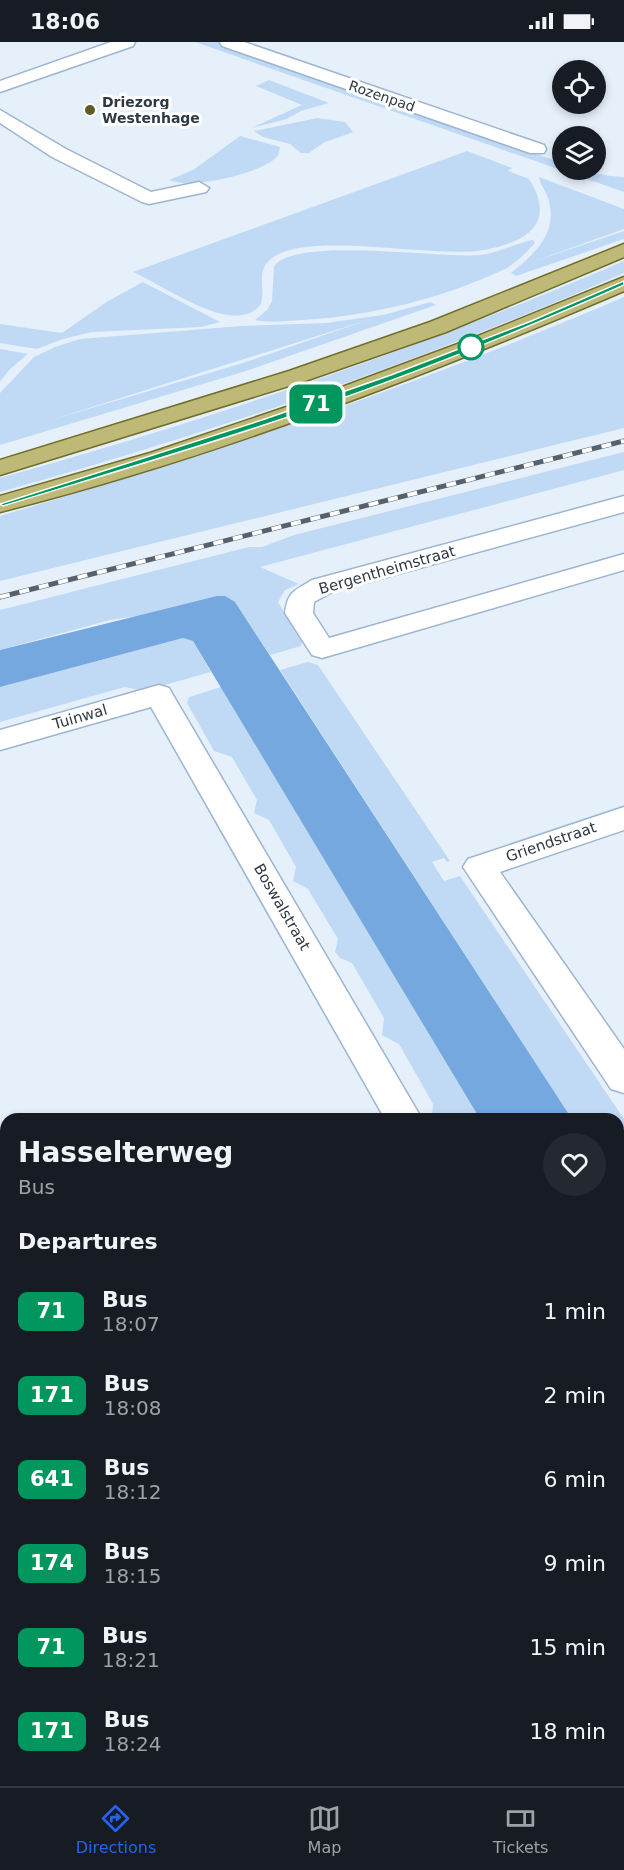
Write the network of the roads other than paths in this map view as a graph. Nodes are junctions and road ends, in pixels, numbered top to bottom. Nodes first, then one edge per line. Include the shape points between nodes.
1 (127, 42) edge
2 (228, 42) edge
3 (0, 87) edge
4 (0, 115) edge
5 (537, 149) dead end
6 (199, 188) dead end
7 (624, 250) edge
8 (624, 284) edge
9 (0, 468) edge
10 (0, 504) edge
11 (624, 504) edge
12 (624, 562) edge
13 (159, 695) joint
14 (0, 740) edge
15 (624, 818) edge
16 (624, 1078) edge
17 (401, 1113) edge

1 - 3 street
2 - 5 street, Rozenpad
4 - 6 street via 59,153 149,198
7 - 9 main road via 438,327
8 - 10 main road via 394,377 265,422
11 - 12 street, Bergentheimstraat via 322,586 301,598 300,613 322,649
13 - 14 street, Tuinwal
13 - 17 street, Boswalstraat
15 - 16 street, Griendstraat via 479,867

